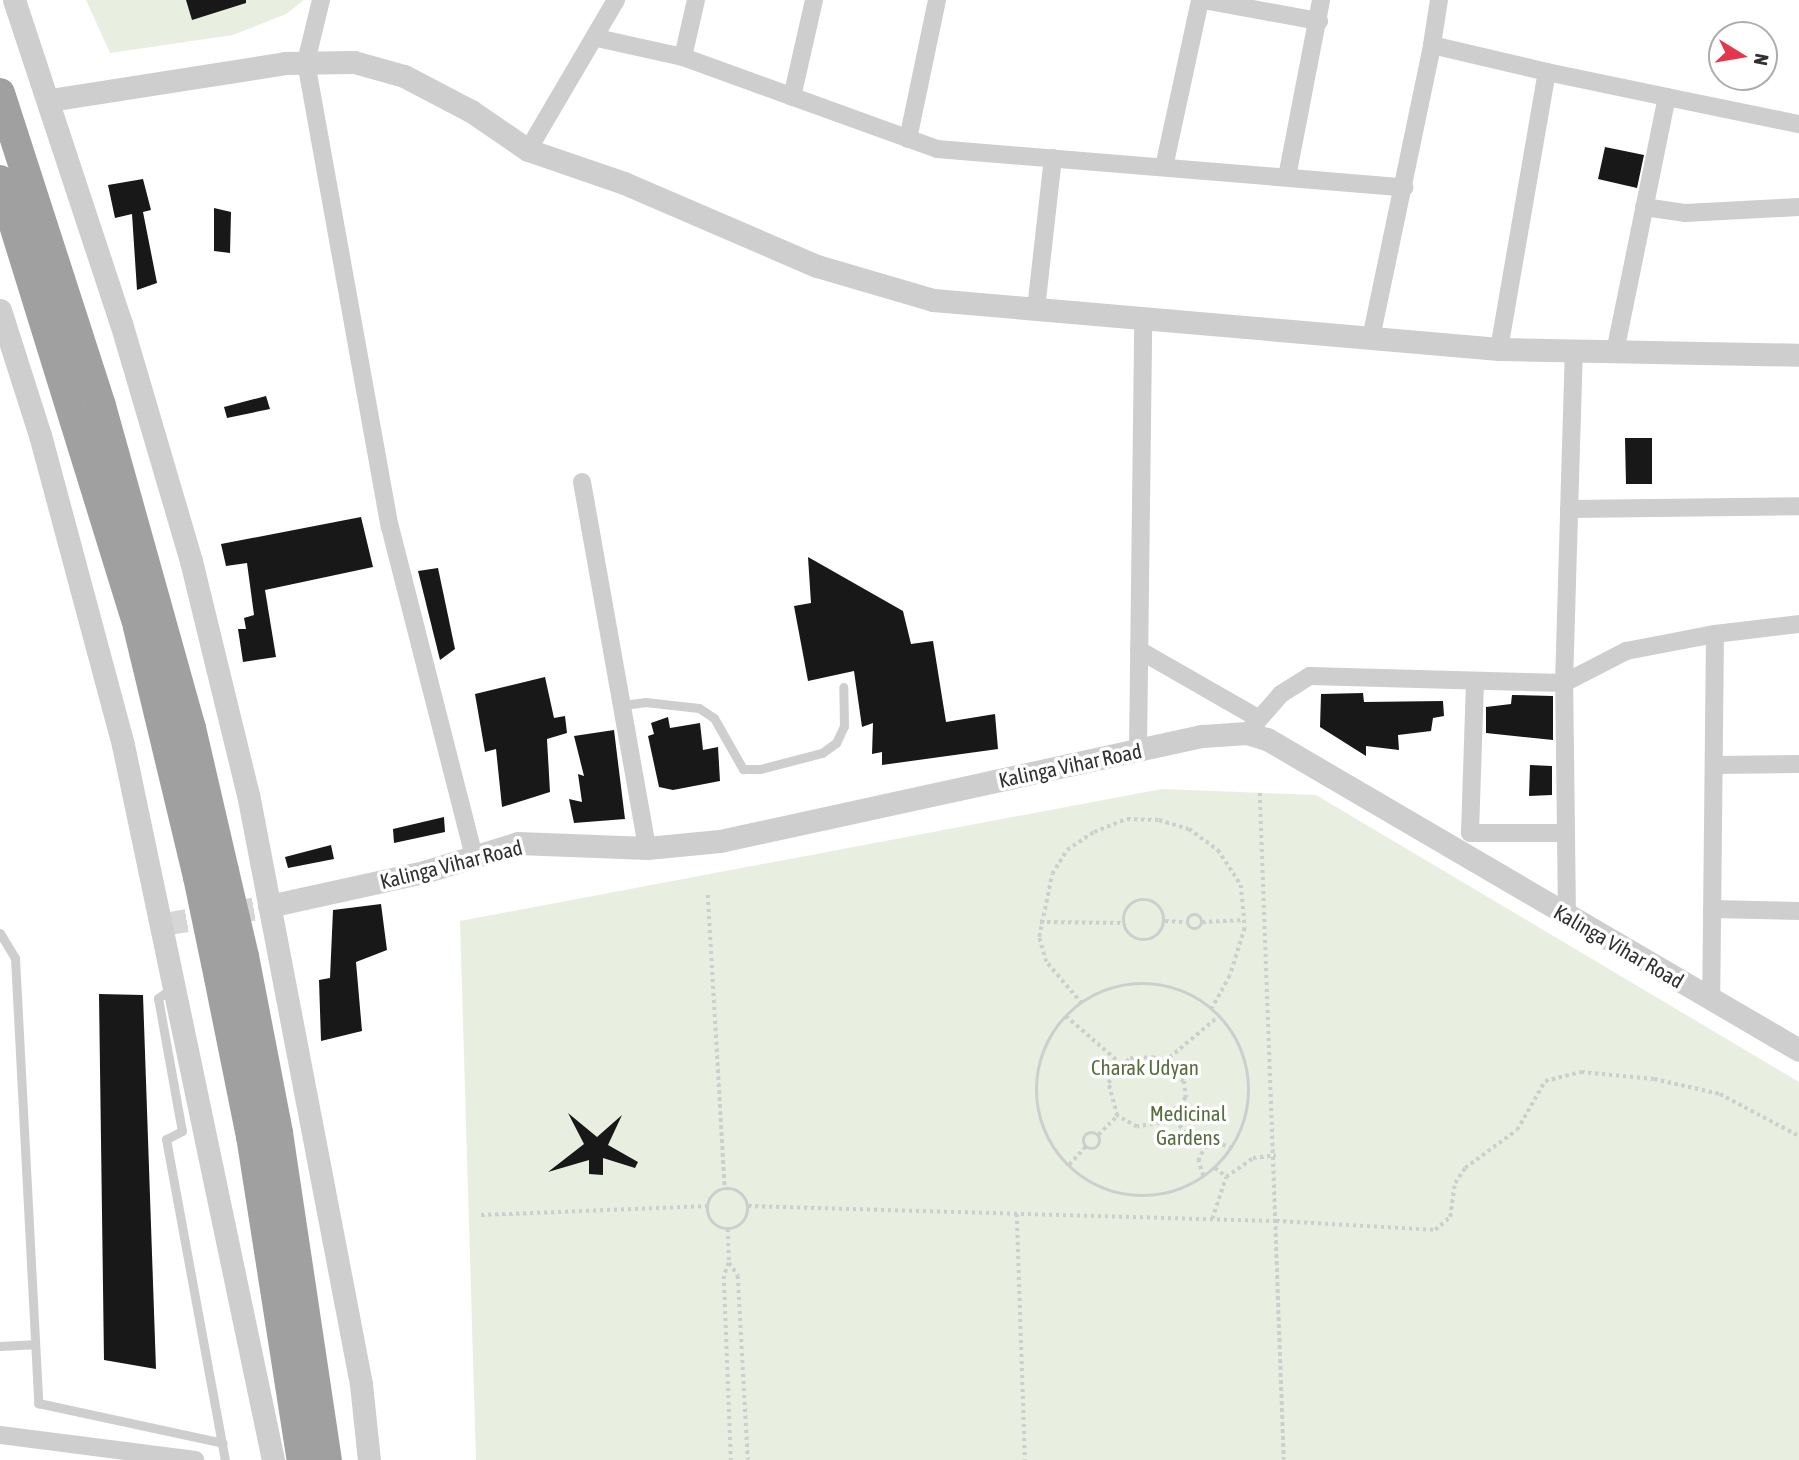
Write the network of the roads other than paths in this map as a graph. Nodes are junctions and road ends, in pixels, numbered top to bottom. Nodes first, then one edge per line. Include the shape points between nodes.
1 (14, 0) edge
2 (321, 0) edge
3 (616, 0) edge
4 (696, 0) edge
5 (814, 0) edge
6 (937, 0) edge
7 (1201, 0) edge
8 (1321, 0) edge
9 (1439, 0) edge
10 (1319, 21) junction
11 (597, 38) junction
12 (1432, 45) junction
13 (683, 57) junction
14 (306, 62) junction
15 (1547, 72) junction
16 (0, 93) edge
17 (792, 97) junction
18 (1667, 97) junction
19 (50, 100) junction
20 (1799, 124) edge
21 (908, 139) junction
22 (528, 150) junction
23 (1053, 158) junction
24 (1164, 167) junction
25 (1287, 177) junction
26 (0, 180) edge
27 (1404, 187) junction
28 (1644, 207) junction
29 (1799, 207) edge
30 (1036, 309) junction
31 (0, 310) edge
32 (1143, 317) junction
33 (1371, 338) junction
34 (1499, 349) junction
35 (1574, 351) junction
36 (1615, 352) junction
37 (1799, 355) edge
38 (582, 482) dead end
39 (1799, 506) edge
40 (1569, 509) junction
41 (1799, 624) edge
42 (1715, 634) junction
43 (1139, 650) junction
44 (1475, 682) junction
45 (1564, 683) junction
46 (843, 687) dead end
47 (622, 705) junction
48 (1251, 725) junction
49 (1138, 750) junction
50 (1799, 764) edge
51 (1714, 765) junction
52 (1566, 833) junction
53 (647, 848) junction
54 (474, 856) junction
55 (211, 874) junction
56 (269, 906) junction
57 (1712, 909) junction
58 (1799, 911) edge
59 (1567, 916) junction
60 (0, 933) edge
61 (230, 960) junction
62 (176, 986) junction
63 (1711, 999) junction
64 (1799, 1050) edge
65 (34, 1344) junction
66 (0, 1346) edge
67 (0, 1435) edge
68 (223, 1443) junction
69 (195, 1460) edge
70 (225, 1460) edge
71 (273, 1460) edge
72 (302, 1460) edge
73 (327, 1460) edge
74 (369, 1460) edge

1 - 19 street
2 - 14 street
3 - 11 street
4 - 13 street
5 - 17 street
6 - 21 street
7 - 10 street
7 - 24 street
8 - 10 street
9 - 12 street
10 - 25 street
11 - 13 street
11 - 22 street
12 - 15 street
12 - 27 street
13 - 17 street
14 - 19 street
14 - 22 street via 354,62 404,76 471,111
14 - 54 street via 390,527
15 - 18 street
15 - 34 street
16 - 55 highway via 104,419 187,716
17 - 21 street
18 - 20 street
18 - 28 street
19 - 56 street via 191,561
21 - 23 street via 937,149
22 - 30 street via 624,183 817,266 933,300
23 - 24 street
23 - 30 street
24 - 25 street
25 - 27 street
26 - 55 highway
27 - 33 street
28 - 29 street via 1685,213
28 - 36 street
30 - 32 street
31 - 62 street via 40,435 123,746
32 - 33 street
32 - 43 street
33 - 34 street
34 - 35 street
35 - 36 street
35 - 40 street
36 - 37 street
38 - 47 street
39 - 40 street
40 - 45 street
41 - 42 street
42 - 45 street via 1626,651
42 - 51 street
43 - 48 street
43 - 49 street
44 - 45 street
44 - 48 street via 1310,676
44 - 52 street via 1470,833
45 - 52 street
46 - 47 lane via 844,726 836,743 822,753 760,769 743,769 714,719 699,708 645,702
47 - 53 street
48 - 49 street, Kalinga Vihar Road
48 - 59 street, Kalinga Vihar Road via 1267,739
49 - 53 street, Kalinga Vihar Road via 720,841
50 - 51 street
51 - 57 street
52 - 59 street
53 - 54 street, Kalinga Vihar Road via 518,843
54 - 56 street, Kalinga Vihar Road
55 - 61 highway, bridge
56 - 74 street via 361,1384
57 - 58 street
57 - 63 street
59 - 63 street, Kalinga Vihar Road
60 - 65 lane via 15,958
61 - 72 highway via 251,1136
61 - 73 highway via 279,1144
62 - 68 lane via 158,998 182,1130 166,1139
62 - 71 street
63 - 64 street, Kalinga Vihar Road
65 - 66 lane
65 - 68 lane via 38,1404
67 - 69 street
68 - 70 lane

